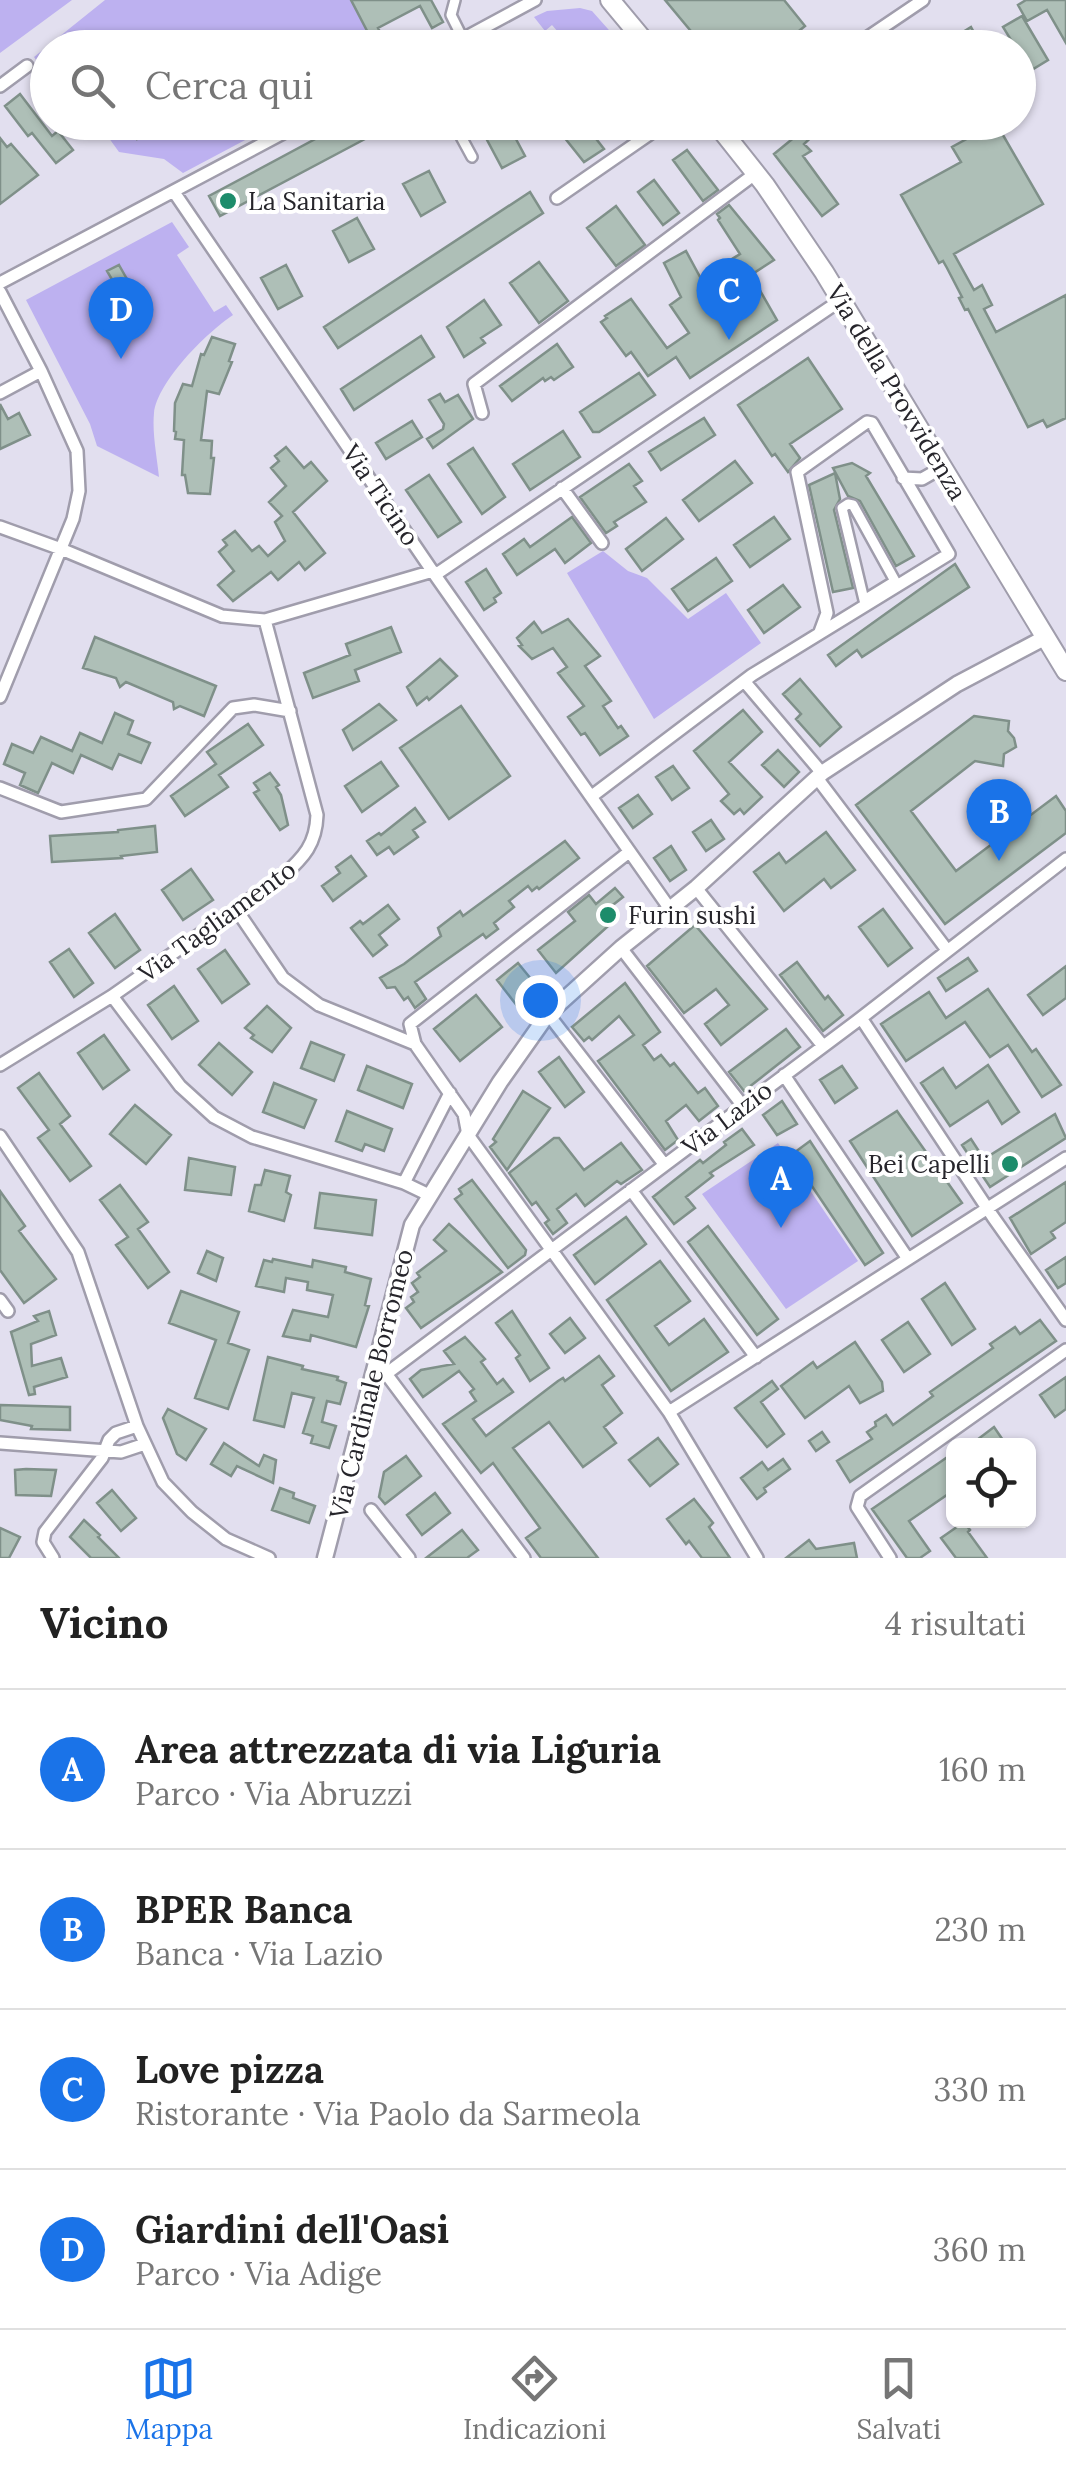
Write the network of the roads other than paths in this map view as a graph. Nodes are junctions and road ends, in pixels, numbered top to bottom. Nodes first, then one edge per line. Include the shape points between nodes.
1 (455, 0) edge
2 (535, 0) edge
3 (610, 0) edge
4 (922, 0) edge
5 (458, 30) edge
6 (480, 30) edge
7 (635, 30) edge
8 (877, 30) edge
9 (28, 66) dead end
10 (0, 86) edge
11 (271, 140) edge
12 (463, 140) edge
13 (640, 140) edge
14 (729, 140) edge
15 (472, 157) dead end
16 (756, 173) junction
17 (174, 192) junction
18 (557, 198) dead end
19 (0, 282) edge
20 (0, 292) edge
21 (842, 300) junction
22 (42, 371) junction
23 (0, 393) edge
24 (482, 413) dead end
25 (943, 467) junction
26 (903, 478) junction
27 (922, 480) junction
28 (562, 488) junction
29 (919, 504) junction
30 (0, 527) edge
31 (602, 543) dead end
32 (61, 548) junction
33 (434, 573) junction
34 (896, 581) joint
35 (827, 614) junction
36 (265, 620) junction
37 (846, 620) junction
38 (820, 632) junction
39 (1046, 638) junction
40 (1066, 671) edge
41 (744, 681) junction
42 (0, 697) edge
43 (290, 712) junction
44 (820, 776) junction
45 (0, 788) edge
46 (592, 796) junction
47 (629, 852) junction
48 (1066, 859) edge
49 (696, 888) junction
50 (670, 909) junction
51 (236, 910) junction
52 (622, 948) junction
53 (947, 950) junction
54 (112, 996) junction
55 (548, 1014) junction
56 (861, 1018) junction
57 (414, 1044) junction
58 (823, 1046) junction
59 (0, 1065) edge
60 (784, 1075) junction
61 (450, 1092) junction
62 (743, 1106) junction
63 (468, 1135) junction
64 (0, 1136) edge
65 (1066, 1158) edge
66 (664, 1164) junction
67 (404, 1183) junction
68 (631, 1190) junction
69 (428, 1195) junction
70 (987, 1208) junction
71 (550, 1250) junction
72 (908, 1258) junction
73 (0, 1300) edge
74 (8, 1311) dead end
75 (1066, 1320) edge
76 (1066, 1350) edge
77 (756, 1357) junction
78 (375, 1360) junction
79 (386, 1374) junction
80 (669, 1412) junction
81 (138, 1426) junction
82 (0, 1443) edge
83 (145, 1444) junction
84 (105, 1451) junction
85 (372, 1510) dead end
86 (53, 1558) edge
87 (269, 1558) edge
88 (325, 1558) edge
89 (409, 1558) edge
90 (524, 1558) edge
91 (757, 1558) edge
92 (890, 1558) edge

1 - 5 street via 451,15
2 - 6 street
3 - 7 main road
4 - 8 street
9 - 10 street
11 - 17 street
12 - 15 street
13 - 18 street
14 - 16 main road, Via della Provvidenza
16 - 21 main road, Via della Provvidenza
16 - 24 street via 474,384
17 - 19 street
17 - 33 street, Via Ticino
20 - 22 street
21 - 25 main road, Via della Provvidenza
21 - 28 street
22 - 23 street
22 - 32 street via 78,458 76,505
25 - 27 street
25 - 39 main road, Via della Provvidenza
26 - 27 street
26 - 29 street
26 - 35 street via 872,422 797,472
27 - 29 street
28 - 31 street
28 - 33 street
29 - 37 street via 949,554
30 - 32 street
32 - 36 street via 222,616
32 - 42 street
33 - 36 street
33 - 46 street, Via Ticino
34 - 34 street via 864,600 842,508 853,504
35 - 37 street
35 - 38 street
36 - 43 street, Via Tagliamento
37 - 38 street
38 - 41 street
39 - 40 main road, Via della Provvidenza
39 - 44 street, Via Cardinale Borromeo via 957,684
41 - 44 street
41 - 46 street
43 - 45 street via 233,708 146,800 61,812
43 - 51 street, Via Tagliamento via 318,815 316,837 304,858
44 - 49 street, Via Cardinale Borromeo
44 - 53 street
46 - 47 street, Via Ticino
47 - 50 street, Via Ticino
47 - 57 street via 410,1024
48 - 53 street, Via Lazio
49 - 50 street, Via Cardinale Borromeo
49 - 58 street
50 - 52 street, Via Cardinale Borromeo
51 - 54 street, Via Tagliamento
51 - 57 street via 283,978 318,1005
52 - 55 street, Via Cardinale Borromeo
52 - 62 street
53 - 56 street, Via Lazio
54 - 59 street, Via Tagliamento
54 - 67 street via 180,1086 214,1117 252,1137
55 - 63 street, Via Cardinale Borromeo
55 - 66 street
56 - 58 street, Via Lazio
56 - 70 street
57 - 61 street
58 - 60 street, Via Lazio
60 - 62 street, Via Lazio
60 - 72 street
61 - 63 street
61 - 67 street
62 - 66 street, Via Lazio
63 - 69 street, Via Cardinale Borromeo
63 - 71 street
64 - 81 street via 78,1252
65 - 70 street
66 - 68 street, Via Lazio
67 - 69 street
68 - 71 street, Via Lazio
68 - 77 street
69 - 78 street, Via Cardinale Borromeo via 412,1225
70 - 72 street
70 - 75 street
71 - 79 street, Via Lazio
71 - 80 street
72 - 77 street
73 - 74 street
76 - 92 street via 860,1496 857,1508
77 - 80 street
78 - 79 street
78 - 88 street, Via Cardinale Borromeo
79 - 90 street
80 - 91 street
81 - 83 street
81 - 84 street via 116,1433
82 - 84 street
83 - 84 street
83 - 87 street via 162,1482 192,1512 226,1539
84 - 86 street via 46,1532 43,1542
85 - 89 street

